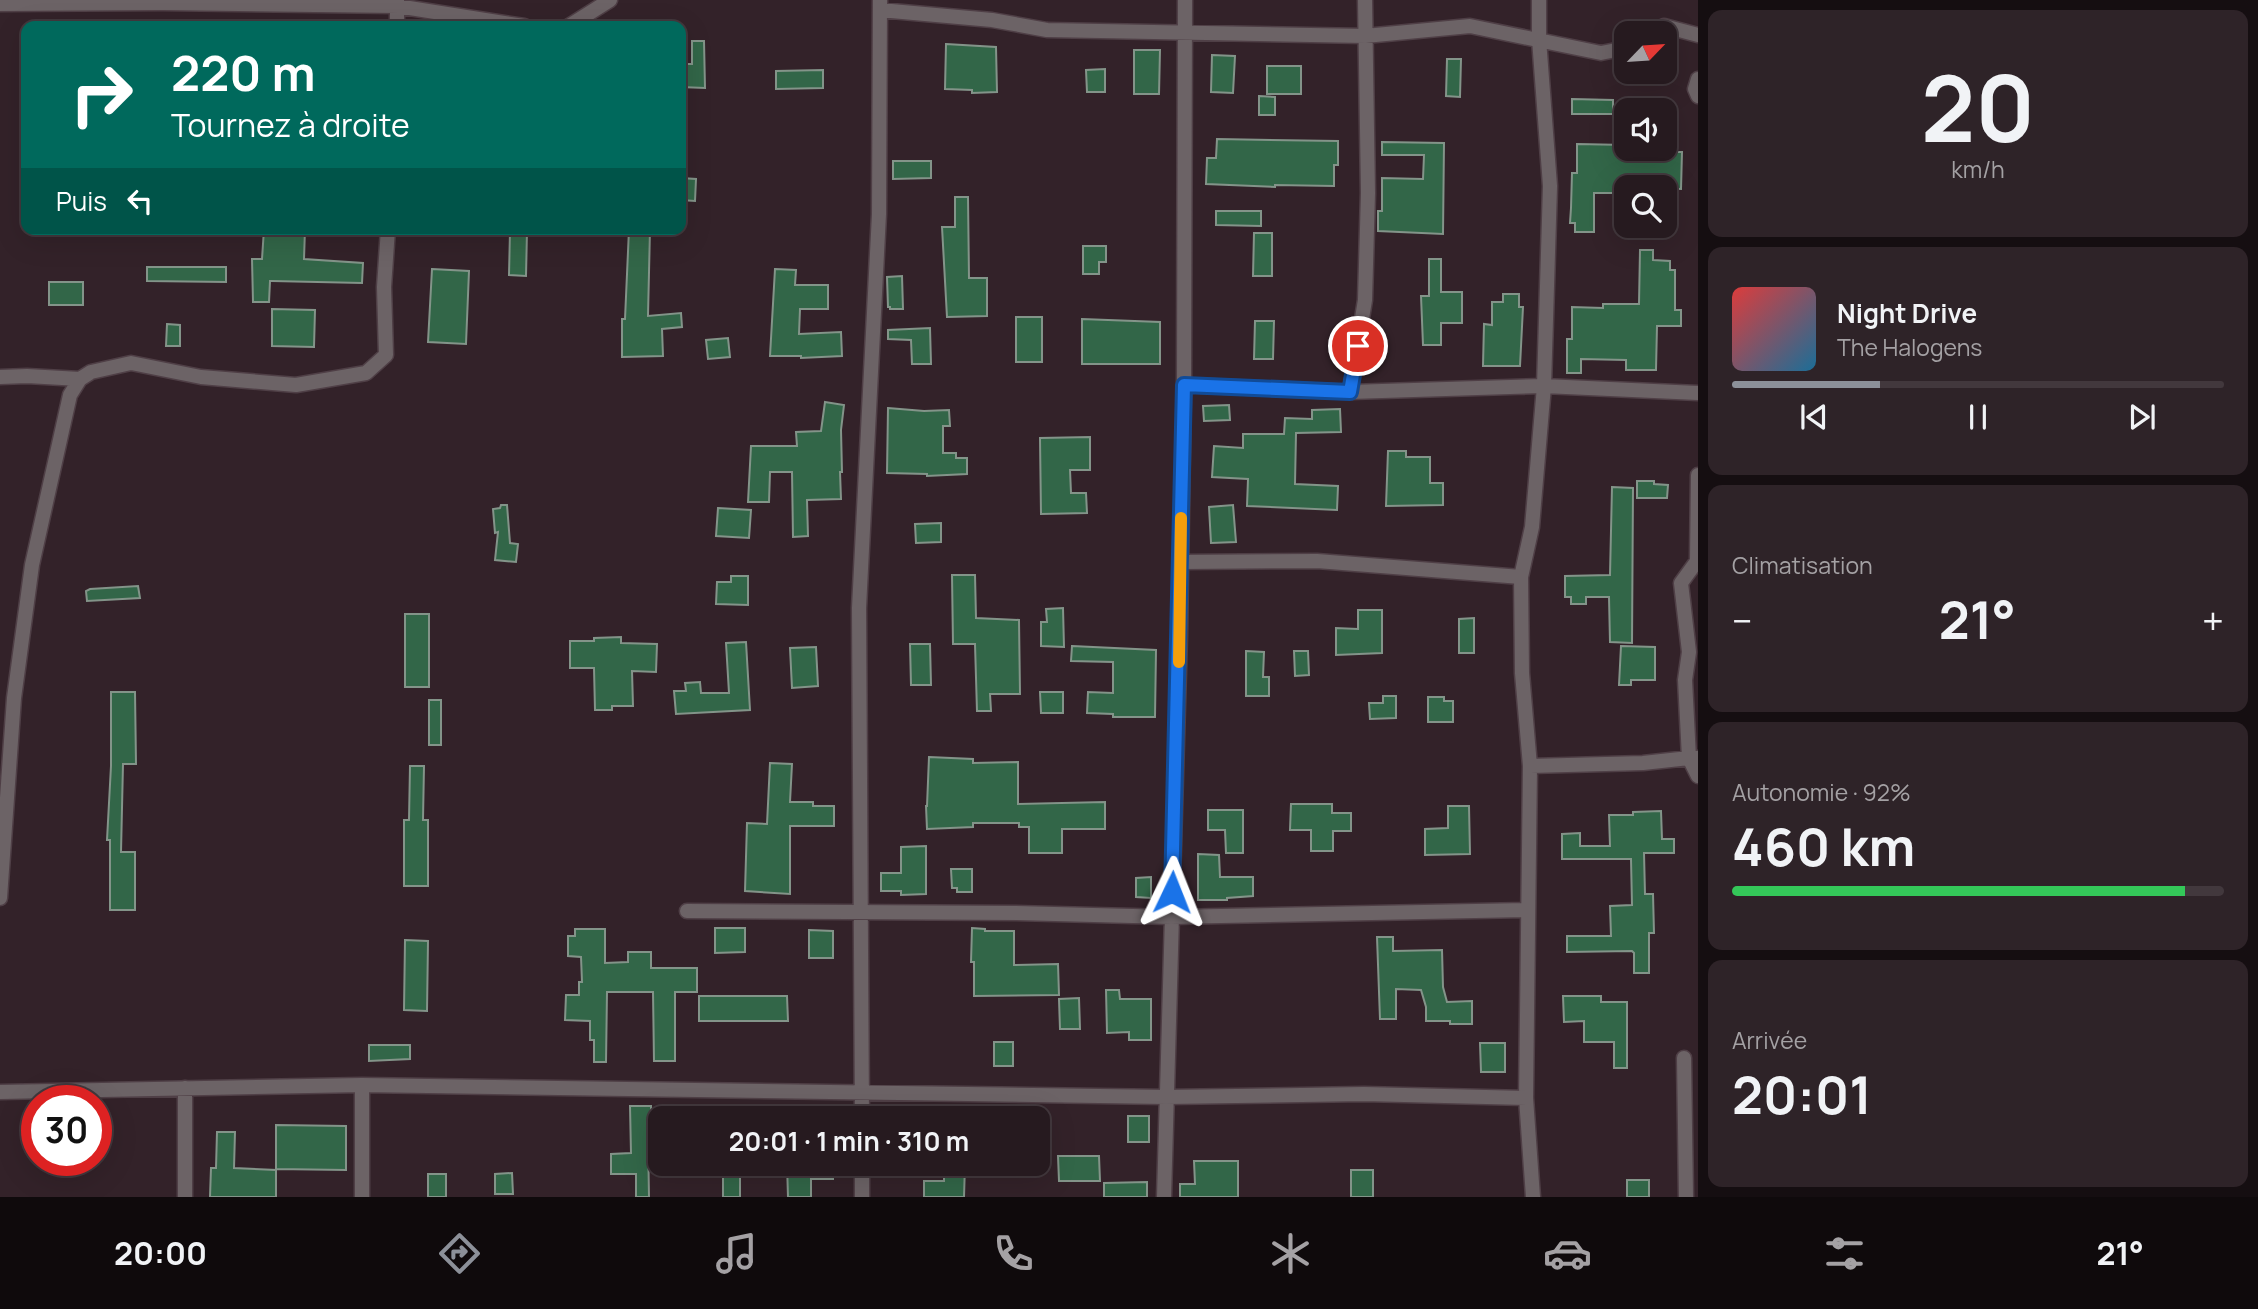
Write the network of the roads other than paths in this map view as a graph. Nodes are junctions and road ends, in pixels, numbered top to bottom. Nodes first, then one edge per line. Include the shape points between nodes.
1 (610, 0) edge
2 (1185, 0) edge
3 (1366, 0) edge
4 (1539, 0) edge
5 (29, 2) edge
6 (397, 3) edge
7 (0, 4) edge
8 (880, 5) edge
9 (397, 21) edge
10 (496, 21) edge
11 (577, 21) edge
12 (1677, 29) edge
13 (1184, 33) junction
14 (1698, 35) edge
15 (1365, 36) junction
16 (1539, 38) junction
17 (1614, 50) edge
18 (1698, 79) edge
19 (1698, 96) edge
20 (388, 235) edge
21 (0, 377) edge
22 (80, 379) junction
23 (1184, 385) junction
24 (1544, 386) junction
25 (1350, 392) junction
26 (1698, 393) edge
27 (1698, 475) edge
28 (1181, 562) junction
29 (1521, 577) junction
30 (1693, 758) edge
31 (1530, 766) junction
32 (1698, 776) edge
33 (0, 898) edge
34 (1528, 910) junction
35 (687, 911) dead end
36 (861, 913) junction
37 (1171, 917) junction
38 (1684, 1058) dead end
39 (362, 1085) junction
40 (185, 1088) junction
41 (862, 1091) junction
42 (0, 1092) edge
43 (1167, 1097) junction
44 (1526, 1098) junction
45 (862, 1106) edge
46 (862, 1176) edge
47 (185, 1197) edge
48 (362, 1197) edge
49 (862, 1197) edge
50 (1164, 1197) edge
51 (1533, 1197) edge
52 (1686, 1197) edge

1 - 11 street
2 - 13 street
3 - 15 street
4 - 16 street
5 - 6 street
5 - 7 street
6 - 9 street
6 - 10 street
8 - 13 street via 1047,30
8 - 36 street via 879,214 859,608
12 - 14 street
13 - 15 street
13 - 23 street
15 - 16 street via 1470,26
15 - 25 street via 1365,300
16 - 17 street via 1601,53
16 - 24 street via 1550,186
18 - 19 street
20 - 22 street via 386,355 366,373 296,385 201,377 131,363
21 - 22 street
22 - 33 street via 70,395 32,565 14,698
23 - 25 street
23 - 28 street
24 - 25 street
24 - 26 street
24 - 29 street via 1532,527
27 - 30 street via 1697,561 1681,583
28 - 29 street via 1317,561
28 - 37 street
29 - 31 street via 1522,673
30 - 31 street
30 - 32 street
31 - 34 street
34 - 37 street
34 - 44 street
35 - 36 street
36 - 37 street
36 - 41 street
37 - 43 street
38 - 52 street
39 - 40 street
39 - 41 street
39 - 48 street
40 - 42 street
40 - 47 street
41 - 43 street
41 - 45 street
43 - 44 street via 1364,1094
43 - 50 street
44 - 51 street
46 - 49 street

